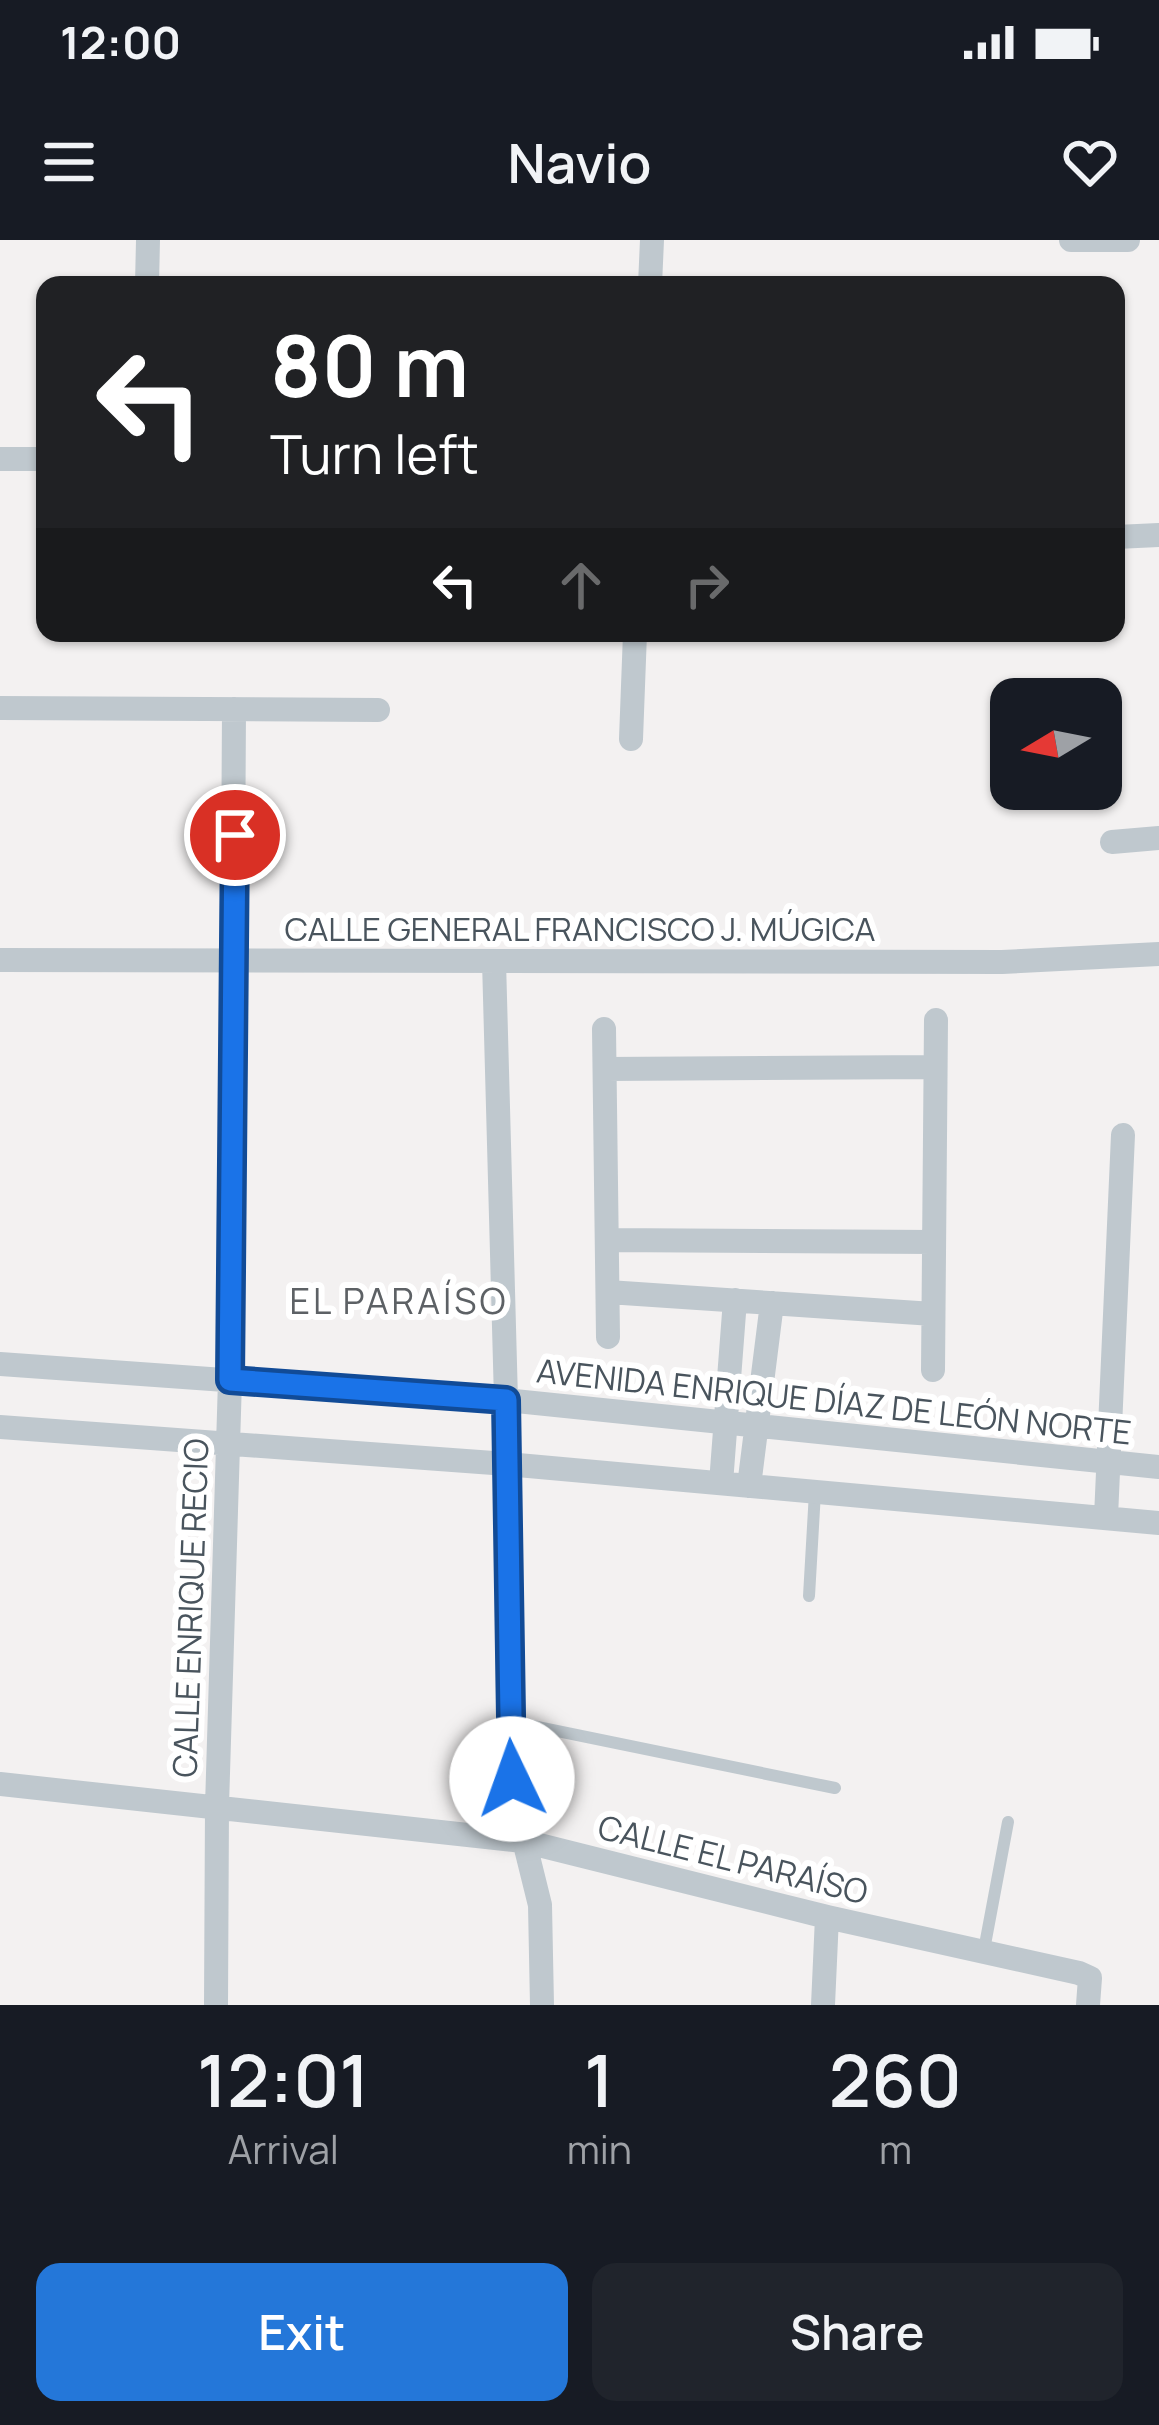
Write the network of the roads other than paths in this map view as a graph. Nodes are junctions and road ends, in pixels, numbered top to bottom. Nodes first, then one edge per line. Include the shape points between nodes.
1 (148, 240) edge
2 (652, 240) edge
3 (1071, 240) edge
4 (1128, 240) edge
5 (147, 276) edge
6 (650, 276) edge
7 (0, 459) edge
8 (36, 459) edge
9 (1159, 535) edge
10 (1125, 537) edge
11 (635, 642) edge
12 (0, 708) edge
13 (234, 709) junction
14 (378, 710) dead end
15 (631, 739) dead end
16 (1159, 838) edge
17 (1112, 842) dead end
18 (1159, 954) edge
19 (0, 960) edge
20 (236, 961) junction
21 (494, 961) junction
22 (936, 1020) dead end
23 (604, 1029) dead end
24 (935, 1067) junction
25 (605, 1070) junction
26 (1123, 1135) dead end
27 (607, 1240) junction
28 (933, 1242) junction
29 (608, 1292) junction
30 (735, 1300) junction
31 (772, 1303) junction
32 (933, 1314) junction
33 (608, 1337) dead end
34 (0, 1364) edge
35 (933, 1370) dead end
36 (230, 1380) junction
37 (506, 1400) junction
38 (726, 1424) junction
39 (756, 1426) junction
40 (0, 1427) edge
41 (228, 1446) junction
42 (1108, 1463) junction
43 (507, 1464) junction
44 (1159, 1467) edge
45 (721, 1483) junction
46 (749, 1486) junction
47 (815, 1491) junction
48 (1106, 1517) junction
49 (1159, 1523) edge
50 (809, 1596) dead end
51 (508, 1721) junction
52 (0, 1784) edge
53 (835, 1788) dead end
54 (217, 1806) junction
55 (1008, 1822) dead end
56 (523, 1841) junction
57 (827, 1917) junction
58 (984, 1950) junction
59 (216, 2005) edge
60 (542, 2005) edge
61 (823, 2005) edge
62 (1088, 2005) edge

1 - 5 street
2 - 6 street
3 - 4 street
7 - 8 street
9 - 10 street
11 - 15 street
12 - 13 street
13 - 14 street
13 - 20 street, CALLE ENRIQUE RECIO
16 - 17 street
18 - 21 street, CALLE GENERAL FRANCISCO J. MÚGICA via 1002,962
19 - 20 street, CALLE GENERAL FRANCISCO J. MÚGICA
20 - 21 street, CALLE GENERAL FRANCISCO J. MÚGICA
20 - 36 street, CALLE ENRIQUE RECIO
21 - 37 street
22 - 24 street
23 - 25 street
24 - 25 street
24 - 28 street
25 - 27 street
26 - 42 street
27 - 28 street
27 - 29 street
28 - 32 street
29 - 30 street
29 - 33 street
30 - 31 street
30 - 38 street
31 - 32 street
31 - 39 street
32 - 35 street
34 - 36 street, AVENIDA ENRIQUE DÍAZ DE LEÓN NORTE
36 - 37 street, AVENIDA ENRIQUE DÍAZ DE LEÓN NORTE
36 - 41 street, CALLE ENRIQUE RECIO
37 - 38 street, AVENIDA ENRIQUE DÍAZ DE LEÓN NORTE
37 - 43 street
38 - 39 street, AVENIDA ENRIQUE DÍAZ DE LEÓN NORTE
38 - 45 street
39 - 42 street, AVENIDA ENRIQUE DÍAZ DE LEÓN NORTE
39 - 46 street
40 - 41 street
41 - 43 street
41 - 54 street, CALLE ENRIQUE RECIO
42 - 44 street, AVENIDA ENRIQUE DÍAZ DE LEÓN NORTE
42 - 48 street
43 - 45 street
43 - 51 street
45 - 46 street
46 - 47 street
47 - 48 street
47 - 50 lane
48 - 49 street
51 - 53 lane
51 - 56 street
52 - 54 street, CALLE EL PARAÍSO
54 - 56 street, CALLE EL PARAÍSO
54 - 59 street, CALLE ENRIQUE RECIO
55 - 58 lane
56 - 57 street, CALLE EL PARAÍSO
56 - 60 street via 540,1905
57 - 58 street, CALLE EL PARAÍSO
57 - 61 street
58 - 62 street, CALLE EL PARAÍSO via 1090,1978

